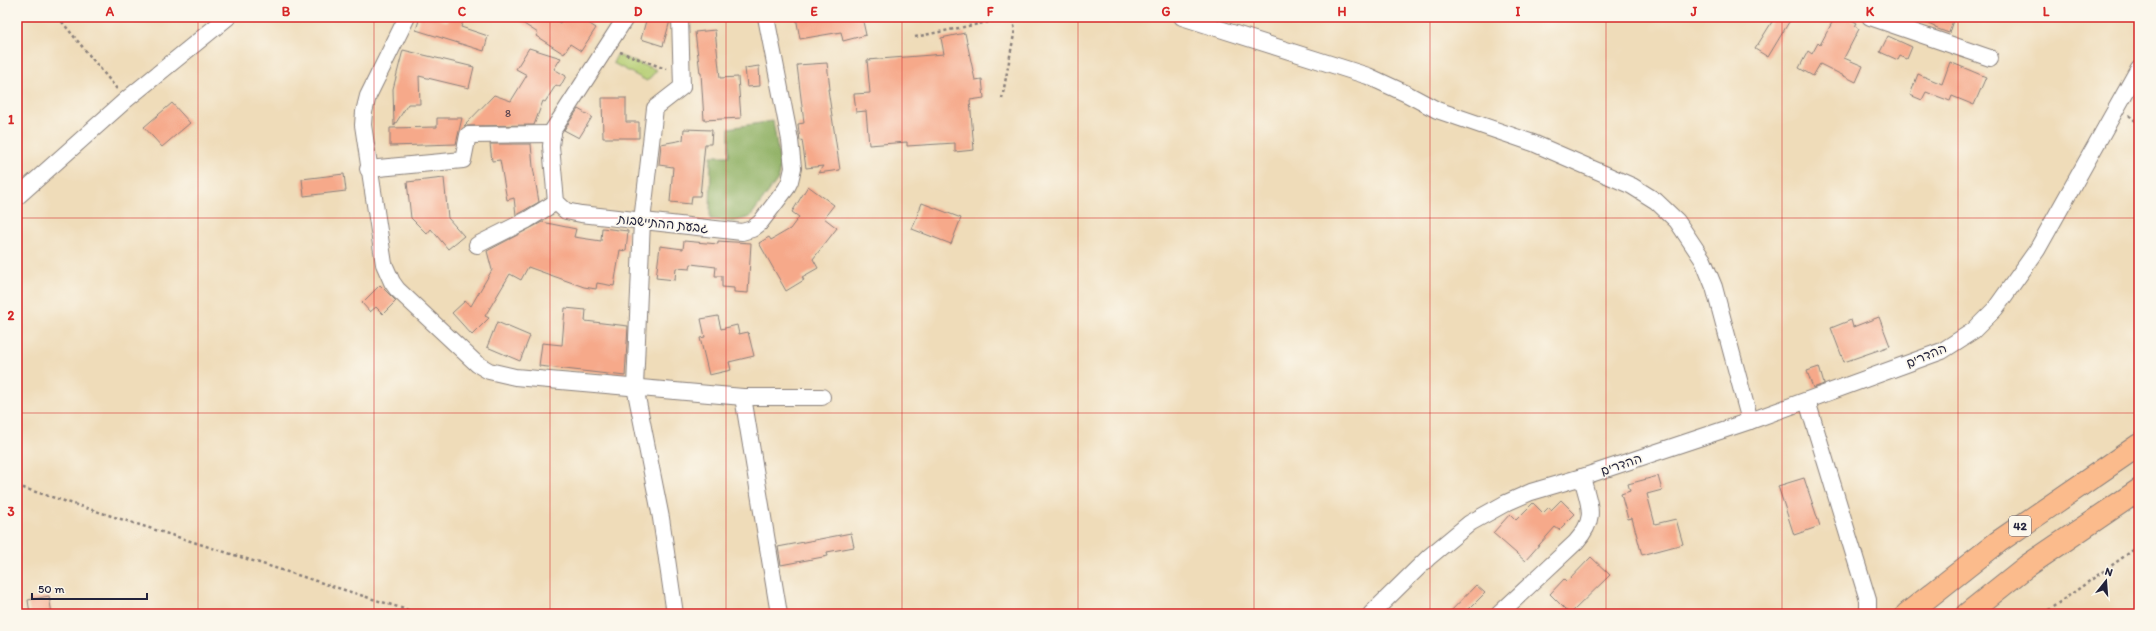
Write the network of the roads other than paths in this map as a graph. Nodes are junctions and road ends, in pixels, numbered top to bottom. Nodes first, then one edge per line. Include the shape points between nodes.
1 (228, 17) edge
2 (407, 17) edge
3 (626, 17) edge
4 (680, 17) edge
5 (766, 17) edge
6 (1182, 17) edge
7 (1870, 17) edge
8 (1990, 58) dead end
9 (2139, 68) edge
10 (553, 134) junction
11 (368, 170) junction
12 (17, 197) edge
13 (556, 202) junction
14 (642, 221) junction
15 (477, 245) dead end
16 (635, 386) junction
17 (743, 396) junction
18 (822, 398) dead end
19 (1807, 401) junction
20 (1750, 420) junction
21 (2139, 445) edge
22 (1582, 477) junction
23 (2139, 490) edge
24 (675, 614) edge
25 (779, 614) edge
26 (1371, 614) edge
27 (1500, 614) edge
28 (1868, 614) edge
29 (1907, 614) edge
30 (1967, 614) edge

1 - 12 street via 127,99
2 - 11 street via 368,96 363,125
3 - 10 street via 559,119
4 - 14 street via 682,87 655,108
5 - 14 street, גבעת ההתיישבות via 793,157 790,181 786,189 760,223 742,232
6 - 20 street via 1368,76 1438,110 1534,143 1632,186 1656,201 1677,221 1703,260 1714,287
7 - 8 street
9 - 19 street, ההדרים via 2038,250 1996,309 1973,331 1942,351
10 - 11 street via 468,135 463,160
10 - 13 street via 551,146
11 - 16 street via 384,264 392,282 477,364 500,375
13 - 14 street, גבעת ההתיישבות via 566,211
13 - 15 street
14 - 16 street
16 - 17 street
16 - 24 street via 662,518
17 - 18 street
17 - 25 street
19 - 20 street, ההדרים
19 - 28 street via 1868,600
20 - 22 street, ההדרים
21 - 29 highway, 42 via 1998,542
22 - 26 street, ההדרים via 1530,492 1470,523 1429,557
22 - 27 street via 1590,509 1587,529
23 - 30 highway via 2027,566

